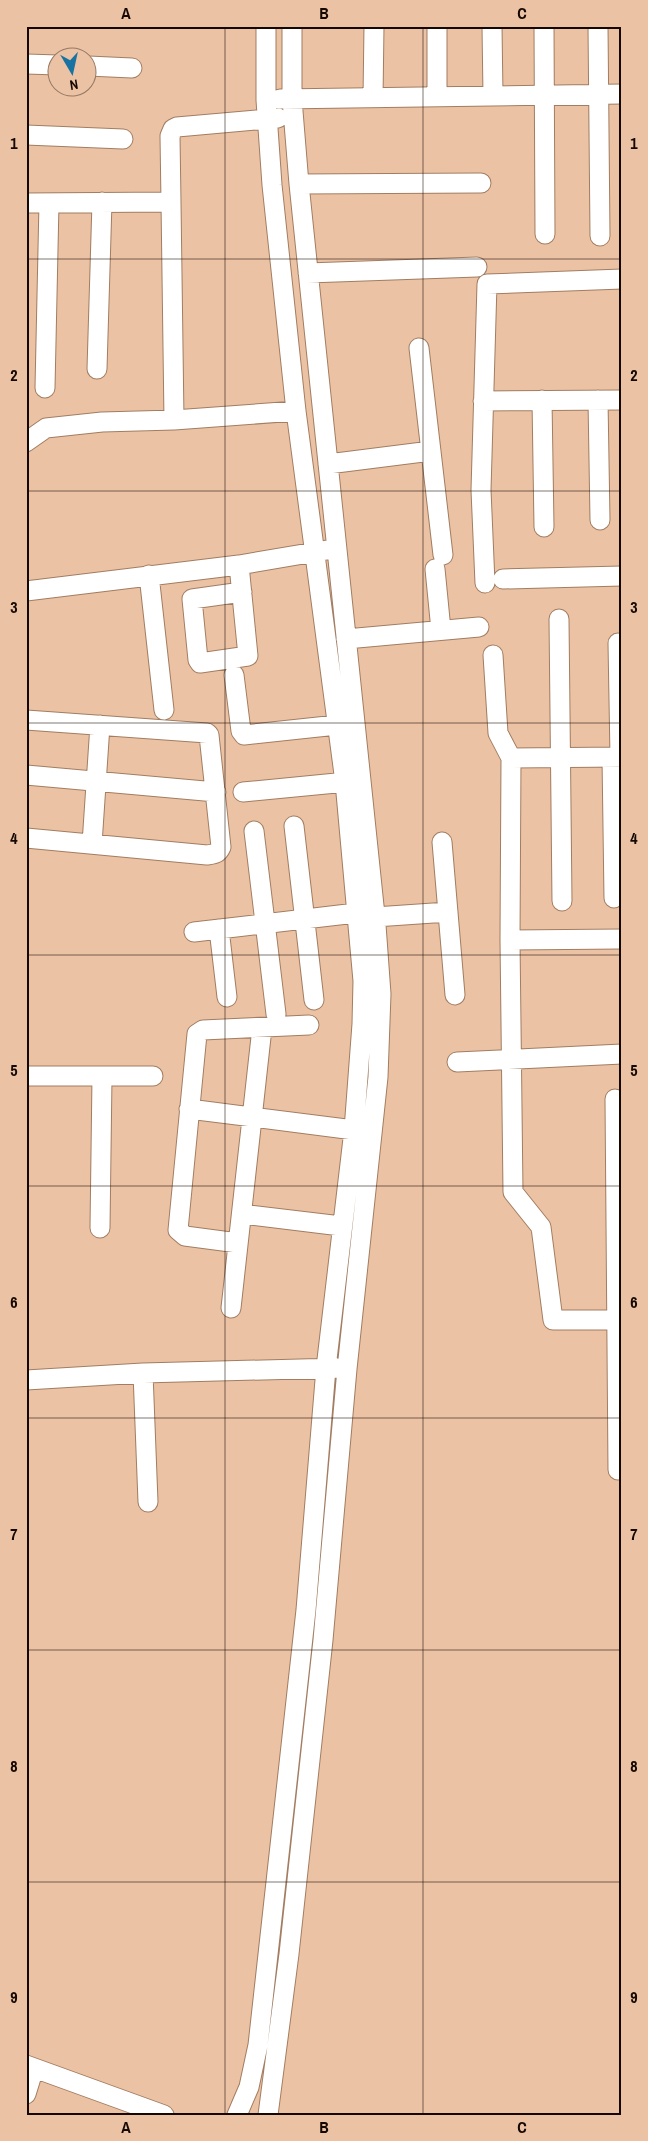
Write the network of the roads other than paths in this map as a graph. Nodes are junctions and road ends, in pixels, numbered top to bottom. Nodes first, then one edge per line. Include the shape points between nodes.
1 (266, 26) edge
2 (292, 26) edge
3 (374, 26) edge
4 (437, 26) edge
5 (492, 26) edge
6 (544, 26) edge
7 (598, 26) edge
8 (26, 64) edge
9 (48, 65) edge
10 (98, 66) edge
11 (132, 68) dead end
12 (599, 94) junction
13 (622, 94) edge
14 (493, 96) junction
15 (545, 96) junction
16 (438, 97) junction
17 (373, 98) junction
18 (266, 100) junction
19 (293, 108) junction
20 (267, 118) junction
21 (26, 135) edge
22 (123, 139) dead end
23 (481, 183) dead end
24 (299, 184) junction
25 (102, 202) junction
26 (170, 202) junction
27 (26, 203) edge
28 (49, 203) junction
29 (546, 234) dead end
30 (600, 236) dead end
31 (477, 267) dead end
32 (308, 272) junction
33 (622, 279) edge
34 (419, 348) dead end
35 (97, 369) dead end
36 (46, 388) dead end
37 (542, 400) junction
38 (598, 400) junction
39 (622, 400) edge
40 (483, 401) junction
41 (296, 411) junction
42 (174, 420) junction
43 (26, 442) edge
44 (431, 451) junction
45 (328, 464) junction
46 (600, 520) dead end
47 (544, 527) dead end
48 (337, 550) junction
49 (315, 552) junction
50 (239, 565) junction
51 (149, 576) junction
52 (622, 576) edge
53 (26, 592) edge
54 (242, 592) dead end
55 (559, 619) dead end
56 (479, 627) dead end
57 (441, 630) junction
58 (346, 639) junction
59 (618, 643) dead end
60 (493, 656) dead end
61 (234, 675) dead end
62 (164, 710) dead end
63 (26, 720) edge
64 (100, 725) junction
65 (337, 725) junction
66 (561, 757) junction
67 (618, 757) edge
68 (511, 758) junction
69 (26, 775) edge
70 (96, 781) junction
71 (352, 781) junction
72 (216, 792) junction
73 (243, 792) dead end
74 (294, 826) dead end
75 (254, 831) dead end
76 (26, 838) edge
77 (442, 842) dead end
78 (92, 844) junction
79 (614, 898) dead end
80 (562, 901) dead end
81 (448, 912) junction
82 (356, 913) junction
83 (375, 917) junction
84 (305, 918) junction
85 (266, 923) junction
86 (219, 929) junction
87 (194, 932) dead end
88 (622, 939) edge
89 (510, 940) junction
90 (455, 995) dead end
91 (227, 997) dead end
92 (314, 1000) dead end
93 (276, 1014) dead end
94 (309, 1026) dead end
95 (262, 1028) junction
96 (622, 1054) edge
97 (513, 1059) junction
98 (458, 1062) dead end
99 (26, 1076) edge
100 (153, 1076) dead end
101 (102, 1077) junction
102 (615, 1099) dead end
103 (190, 1109) junction
104 (253, 1117) junction
105 (354, 1130) junction
106 (242, 1214) junction
107 (341, 1226) junction
108 (100, 1228) dead end
109 (619, 1235) edge
110 (238, 1243) junction
111 (231, 1308) dead end
112 (620, 1320) edge
113 (326, 1368) junction
114 (348, 1369) junction
115 (143, 1373) junction
116 (26, 1380) edge
117 (618, 1470) dead end
118 (148, 1502) dead end
119 (30, 2066) edge
120 (26, 2094) edge
121 (164, 2115) edge
122 (236, 2115) edge
123 (268, 2115) edge

1 - 18 street
2 - 19 street
3 - 17 street
4 - 16 street
5 - 14 street
6 - 15 street
7 - 12 street
8 - 9 street
10 - 11 street
12 - 13 street
12 - 15 street
12 - 30 street
14 - 15 street
14 - 16 street
15 - 29 street
16 - 17 street
17 - 19 street
18 - 19 street
18 - 20 street
19 - 20 street
19 - 24 street
20 - 26 street via 173,129 170,136
20 - 41 street
21 - 22 street
23 - 24 street
24 - 32 street
25 - 26 street
25 - 28 street
25 - 35 street
26 - 42 street
27 - 28 street
28 - 36 street
31 - 32 street
32 - 45 street
33 - 40 street via 487,284
34 - 44 street
37 - 38 street
37 - 40 street
37 - 47 street
38 - 39 street
38 - 46 street
40 - 52 street via 481,490 494,581
41 - 42 street
41 - 49 street
42 - 43 street via 46,428
44 - 45 street
44 - 57 street
45 - 48 street
48 - 49 street
48 - 58 street
49 - 50 street
49 - 65 street
50 - 51 street
50 - 54 street
51 - 53 street
51 - 62 street
55 - 66 street
56 - 57 street
57 - 58 street
58 - 71 street
59 - 67 street
60 - 68 street via 498,733
61 - 65 street via 244,735
63 - 64 street
64 - 70 street
64 - 72 street via 207,733
65 - 71 street
66 - 67 street
66 - 68 street
66 - 80 street
67 - 79 street
68 - 89 street
69 - 70 street
70 - 72 street
70 - 78 street
71 - 73 street
71 - 82 street
71 - 83 street
72 - 78 street via 221,847 215,854
74 - 84 street
75 - 85 street
76 - 78 street
77 - 81 street
81 - 83 street
81 - 90 street
82 - 84 street
82 - 105 street via 363,981
83 - 114 street via 382,994 378,1076
84 - 85 street
84 - 92 street
85 - 86 street
85 - 93 street
86 - 87 street
86 - 91 street
88 - 89 street
89 - 97 street
94 - 95 street
95 - 103 street via 198,1032
95 - 104 street
96 - 97 street
97 - 98 street
97 - 112 street via 514,1192 541,1227 553,1320
99 - 101 street
100 - 101 street
101 - 108 street
102 - 109 street
103 - 104 street
103 - 110 street via 178,1230 184,1236
104 - 105 street
104 - 106 street
105 - 107 street
106 - 107 street
106 - 110 street
107 - 113 street
109 - 112 street
110 - 111 street
112 - 117 street
113 - 114 street
113 - 115 street
113 - 122 street via 306,1610 258,2045 249,2086
114 - 123 street via 323,1640
115 - 116 street
115 - 118 street
119 - 120 street
119 - 121 street

